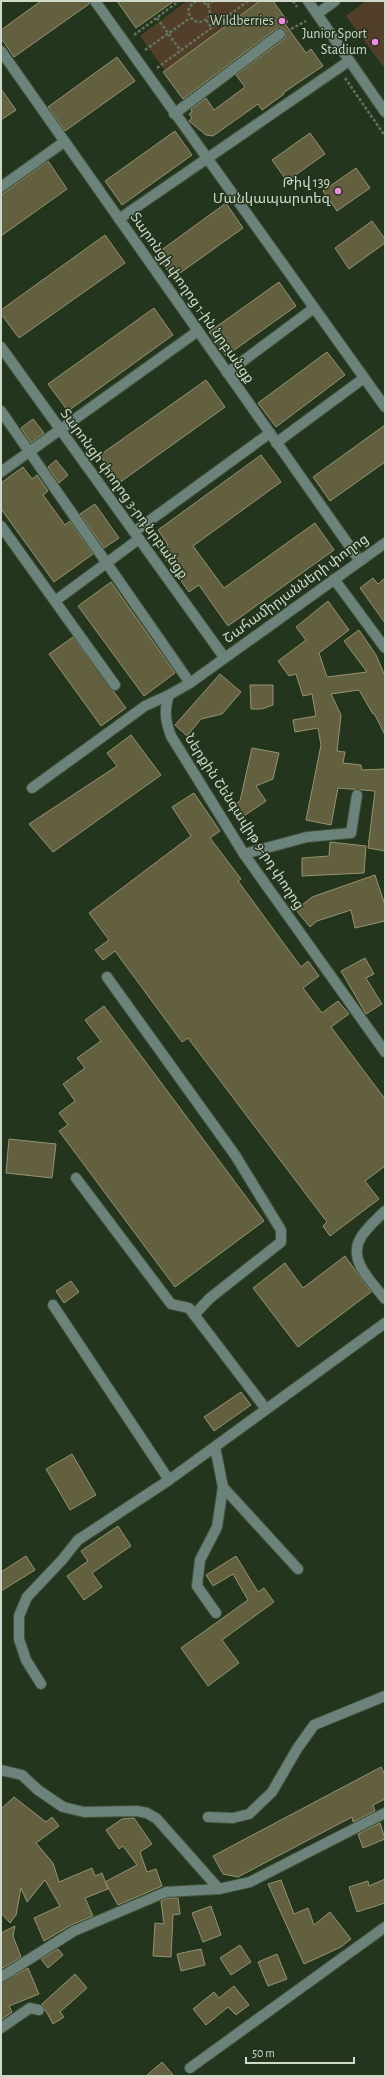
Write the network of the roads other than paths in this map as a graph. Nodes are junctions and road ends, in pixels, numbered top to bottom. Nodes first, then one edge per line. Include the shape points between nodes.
1 (95, 1) edge
2 (308, 1) edge
3 (335, 1) edge
4 (317, 14) junction
5 (280, 34) road end
6 (1, 51) edge
7 (349, 61) junction
8 (10, 64) junction
9 (1, 70) edge
10 (385, 112) edge
11 (174, 114) junction
12 (64, 142) junction
13 (206, 158) junction
14 (1, 187) edge
15 (119, 219) junction
16 (314, 308) junction
17 (198, 331) junction
18 (1, 347) edge
19 (227, 373) junction
20 (364, 378) junction
21 (385, 407) edge
22 (1, 411) edge
23 (60, 429) junction
24 (270, 433) junction
25 (276, 443) junction
26 (29, 451) junction
27 (1, 472) edge
28 (1, 526) edge
29 (136, 536) junction
30 (385, 543) edge
31 (360, 561) junction
32 (106, 564) junction
33 (334, 579) junction
34 (55, 601) junction
35 (385, 648) edge
36 (224, 658) junction
37 (190, 682) junction
38 (115, 685) dead end
39 (169, 695) junction
40 (32, 788) dead end
41 (357, 795) dead end
42 (244, 854) junction
43 (107, 976) dead end
44 (385, 1052) edge
45 (76, 1178) dead end
46 (385, 1211) edge
47 (385, 1299) edge
48 (53, 1305) dead end
49 (194, 1315) junction
50 (385, 1323) edge
51 (266, 1409) junction
52 (215, 1447) junction
53 (169, 1480) junction
54 (223, 1487) junction
55 (298, 1569) dead end
56 (216, 1613) dead end
57 (41, 1684) dead end
58 (385, 1696) edge
59 (1, 1770) edge
60 (385, 1813) edge
61 (208, 1817) dead end
62 (219, 1889) junction
63 (385, 1927) edge
64 (1, 1977) edge
65 (40, 2010) dead end
66 (1, 2028) edge
67 (190, 2068) dead end

1 - 11 street
2 - 4 street
3 - 4 street
4 - 7 street
5 - 11 street
6 - 8 street, Տարոնցի փողոց 1-ին նրբանցք
7 - 10 street
7 - 13 street
8 - 9 street
8 - 12 street, Տարոնցի փողոց 1-ին նրբանցք
11 - 13 street
12 - 14 street
12 - 15 street, Տարոնցի փողոց 1-ին նրբանցք
13 - 15 street
13 - 16 street
15 - 17 street, Տարոնցի փողոց 1-ին նրբանցք
16 - 19 street
16 - 20 street
17 - 19 street, Տարոնցի փողոց 1-ին նրբանցք
17 - 23 street
18 - 23 street, Տարոնցի փողոց 3-րդ նրբանցք
19 - 24 street, Տարոնցի փողոց 1-ին նրբանցք
20 - 21 street
20 - 25 street
22 - 26 street
23 - 26 street
23 - 29 street, Տարոնցի փողոց 3-րդ նրբանցք
24 - 25 street, Տարոնցի փողոց 1-ին նրբանցք
24 - 29 street
25 - 31 street, Տարոնցի փողոց 1-ին նրբանցք
26 - 27 street
26 - 32 street
28 - 34 street
29 - 32 street
29 - 36 street, Տարոնցի փողոց 3-րդ նրբանցք
30 - 31 street, Շահամիրյանների փողոց
31 - 33 street, Շահամիրյանների փողոց
32 - 34 street
32 - 37 street
33 - 35 street
33 - 36 street, Շահամիրյանների փողոց
34 - 38 street
36 - 37 street
37 - 39 street
39 - 40 street via 145,706
39 - 42 street, Ներքին Շենգավիթ 9-րդ փողոց via 165,707 165,720 171,736
41 - 42 street via 351,833 307,837
42 - 44 street, Ներքին Շենգավիթ 9-րդ փողոց
43 - 49 street via 235,1155 281,1230 281,1242 210,1298
45 - 49 street via 171,1304 189,1308
46 - 47 street via 360,1239 356,1252 359,1265
48 - 53 street
49 - 51 street
50 - 51 street
51 - 52 street
52 - 53 street
52 - 54 street
53 - 57 street via 78,1540 26,1597 19,1616 19,1639 26,1660
54 - 55 street
54 - 56 street via 217,1527 200,1560 197,1586
58 - 61 street via 314,1725 272,1792 249,1814 233,1818
59 - 62 street via 22,1775 63,1807 84,1812 147,1812 157,1819
60 - 62 street via 250,1882
62 - 64 street via 166,1892 74,1931
63 - 67 street
65 - 66 street via 30,2008

